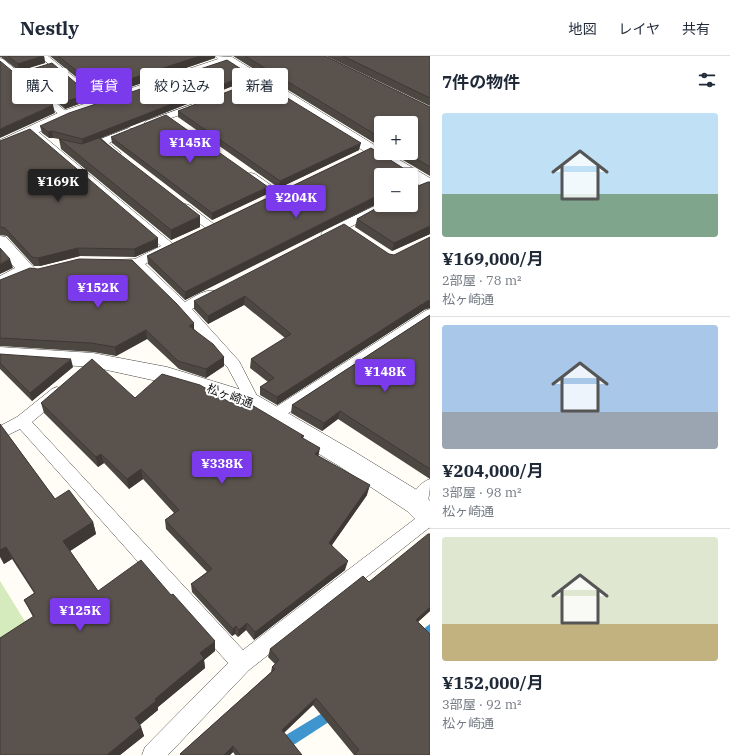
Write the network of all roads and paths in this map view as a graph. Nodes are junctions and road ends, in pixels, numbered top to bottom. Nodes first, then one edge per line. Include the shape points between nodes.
1 (46, 56) edge
2 (230, 57) edge
3 (0, 61) edge
4 (76, 85) edge
5 (132, 91) edge
6 (95, 104) edge
7 (201, 104) edge
8 (65, 115) junction
9 (167, 116) junction
10 (180, 125) edge
11 (33, 132) junction
12 (102, 142) junction
13 (2, 143) edge
14 (47, 144) junction
15 (61, 144) edge
16 (90, 147) edge
17 (372, 150) junction
18 (358, 157) edge
19 (126, 161) edge
20 (245, 172) edge
21 (426, 185) edge
22 (291, 189) edge
23 (278, 195) junction
24 (174, 199) edge
25 (264, 201) edge
26 (374, 210) edge
27 (224, 221) edge
28 (343, 226) junction
29 (210, 227) junction
30 (197, 234) edge
31 (355, 234) edge
32 (315, 240) edge
33 (0, 241) edge
34 (101, 262) edge
35 (137, 263) junction
36 (0, 283) edge
37 (218, 290) edge
38 (184, 308) junction
39 (430, 314) edge
40 (0, 354) edge
41 (93, 360) junction
42 (247, 400) junction
43 (273, 416) junction
44 (22, 421) junction
45 (0, 433) edge
46 (430, 486) edge
47 (425, 512) edge
48 (242, 663) junction
49 (153, 755) edge

1 - 4 lane via 50,66
2 - 5 street
2 - 17 street via 255,83
3 - 8 lane via 21,74
6 - 8 street
7 - 9 lane
8 - 11 street
9 - 10 lane
9 - 12 lane
11 - 13 street
11 - 14 lane
12 - 16 lane
12 - 19 lane
14 - 15 lane
14 - 35 lane via 172,246
17 - 18 lane
17 - 21 street
20 - 23 lane
22 - 23 lane
23 - 25 lane
24 - 29 lane
26 - 28 lane
27 - 29 lane
28 - 31 lane
28 - 32 lane
29 - 30 lane
33 - 36 street via 34,271
34 - 35 lane
35 - 38 lane
37 - 38 lane
38 - 42 lane via 234,365 249,394
39 - 43 lane
40 - 41 street, 松ヶ崎通
41 - 42 street, 松ヶ崎通 via 167,375
41 - 44 lane
42 - 43 street, 松ヶ崎通
43 - 47 street, 松ヶ崎通 via 347,459
44 - 45 lane
44 - 48 lane
46 - 47 lane
47 - 48 lane
48 - 49 lane

